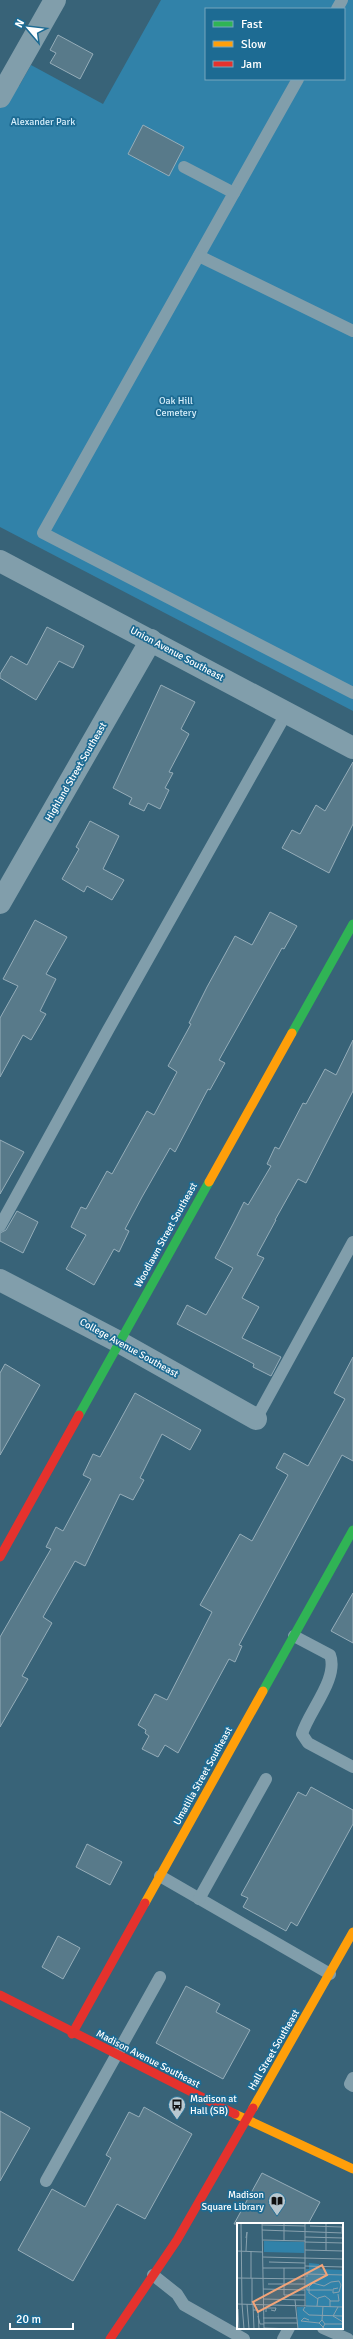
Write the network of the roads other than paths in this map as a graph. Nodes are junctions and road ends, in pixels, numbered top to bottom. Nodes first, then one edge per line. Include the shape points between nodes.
1 (55, 0) edge
2 (297, 80) edge
3 (0, 96) edge
4 (184, 167) dead end
5 (234, 193) junction
6 (199, 256) junction
7 (353, 331) edge
8 (0, 561) edge
9 (151, 640) junction
10 (353, 694) edge
11 (287, 712) junction
12 (353, 748) edge
13 (0, 903) edge
14 (353, 924) edge
15 (0, 1226) edge
16 (353, 1242) edge
17 (0, 1280) edge
18 (119, 1342) junction
19 (256, 1419) joint
20 (353, 1530) edge
21 (0, 1557) edge
22 (294, 1636) junction
23 (353, 1767) edge
24 (266, 1779) dead end
25 (160, 1876) junction
26 (199, 1899) junction
27 (353, 1932) edge
28 (330, 1974) junction
29 (160, 1977) dead end
30 (0, 1995) edge
31 (72, 2034) junction
32 (117, 2055) junction
33 (353, 2078) edge
34 (353, 2086) edge
35 (247, 2120) junction
36 (353, 2169) edge
37 (46, 2181) dead end
38 (153, 2275) junction
39 (288, 2329) edge
40 (325, 2329) edge
41 (110, 2339) edge
42 (244, 2339) edge
43 (283, 2339) edge
44 (348, 2339) edge

1 - 3 street
2 - 5 lane
4 - 5 lane
5 - 6 lane
6 - 7 lane
6 - 10 lane via 43,533
8 - 9 street, Union Avenue Southeast
9 - 11 street, Union Avenue Southeast
9 - 13 street, Highland Street Southeast
11 - 12 street, Union Avenue Southeast
11 - 15 lane
14 - 18 street, Woodlawn Street Southeast
16 - 19 lane
17 - 18 street, College Avenue Southeast
18 - 19 street, College Avenue Southeast
18 - 21 street, Woodlawn Street Southeast
20 - 22 street, Umatilla Street Southeast
22 - 23 lane via 330,1655 333,1663 332,1673 302,1734 308,1744
22 - 25 street, Umatilla Street Southeast
24 - 26 lane
25 - 26 lane
25 - 31 street, Umatilla Street Southeast
26 - 28 lane
27 - 28 street, Hall Street Southeast
28 - 35 street, Hall Street Southeast
29 - 32 lane
30 - 31 street, Madison Avenue Southeast
31 - 32 street, Madison Avenue Southeast
32 - 35 street, Madison Avenue Southeast
32 - 37 lane
33 - 34 lane via 350,2084
35 - 36 street, Madison Avenue Southeast
35 - 38 street, Hall Street Southeast via 177,2240
38 - 41 street, Hall Street Southeast
38 - 42 lane via 178,2294 184,2305
39 - 43 lane
40 - 44 lane

